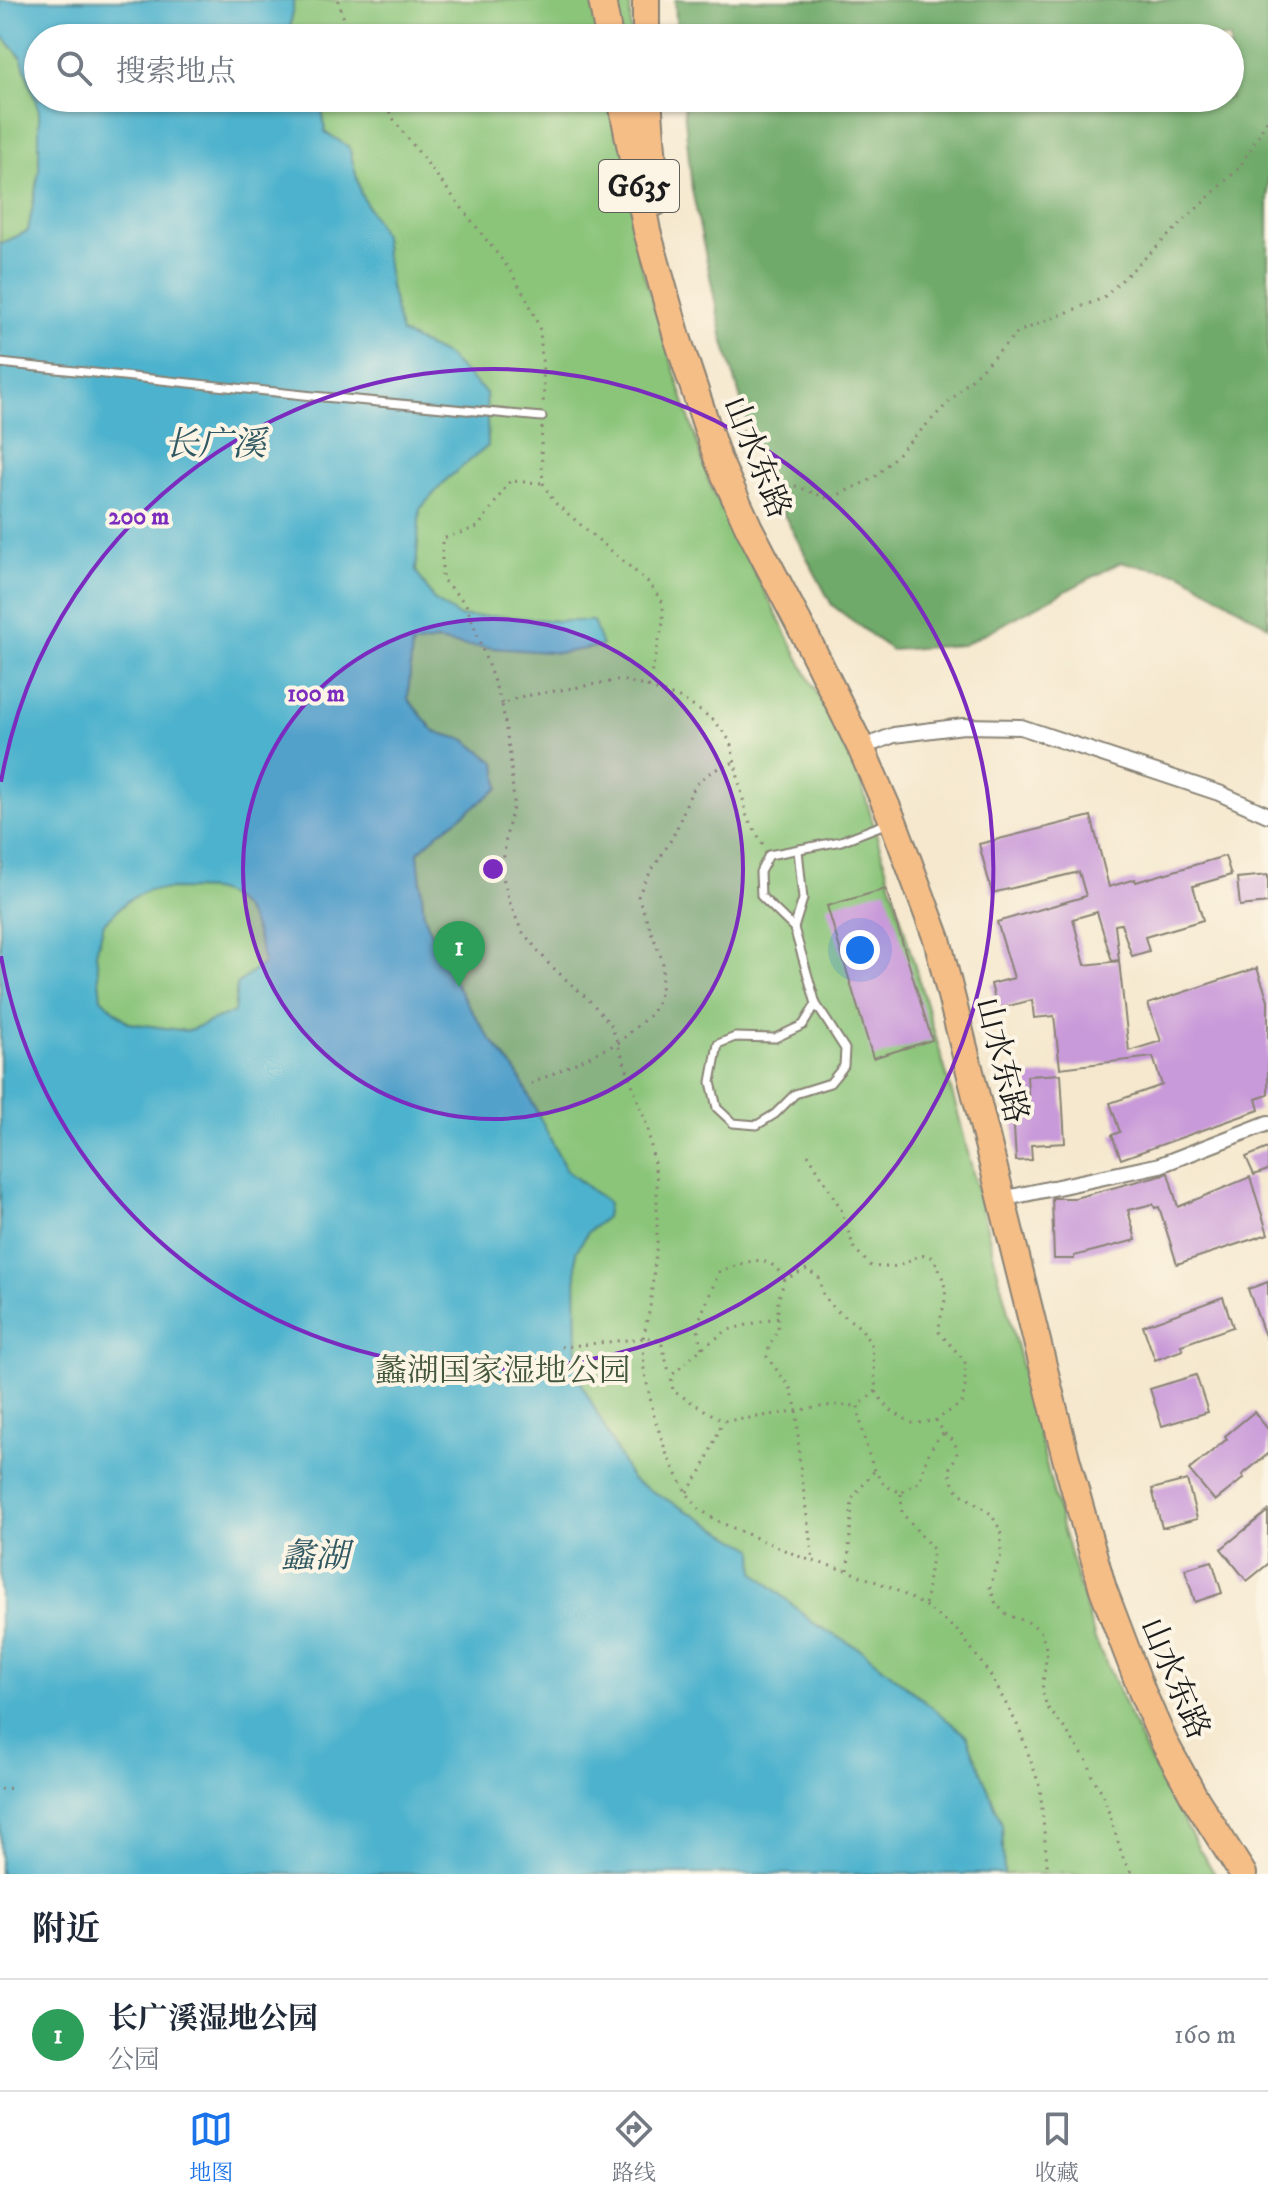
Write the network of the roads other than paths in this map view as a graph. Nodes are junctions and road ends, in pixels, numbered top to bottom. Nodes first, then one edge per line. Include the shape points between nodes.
1 (602, 0) edge
2 (646, 0) edge
3 (606, 24) edge
4 (646, 24) edge
5 (624, 112) edge
6 (649, 112) edge
7 (661, 273) junction
8 (0, 363) edge
9 (542, 417) road end
10 (861, 748) junction
11 (1268, 815) edge
12 (893, 821) junction
13 (798, 850) junction
14 (794, 928) junction
15 (816, 1004) junction
16 (1268, 1123) edge
17 (1002, 1199) junction
18 (1243, 1874) edge

1 - 3 highway
2 - 4 highway
5 - 7 highway, 山水东路 / G635 via 647,231
6 - 7 highway, 山水东路 / G635
7 - 10 highway, 山水东路 via 718,460
8 - 9 lane
10 - 11 street via 894,735 935,729 1021,727 1219,793
10 - 12 highway, 山水东路
12 - 13 lane
12 - 17 highway, 山水东路 via 937,939
13 - 14 lane via 803,899
13 - 14 lane via 769,855 760,872 761,896
14 - 15 lane
15 - 15 lane via 803,1025 775,1038 735,1037 718,1044 711,1082 717,1108 733,1123 757,1125 795,1094 830,1083 844,1066 845,1049
16 - 17 street via 1160,1165
17 - 18 highway, 山水东路 via 1103,1589 1164,1742

